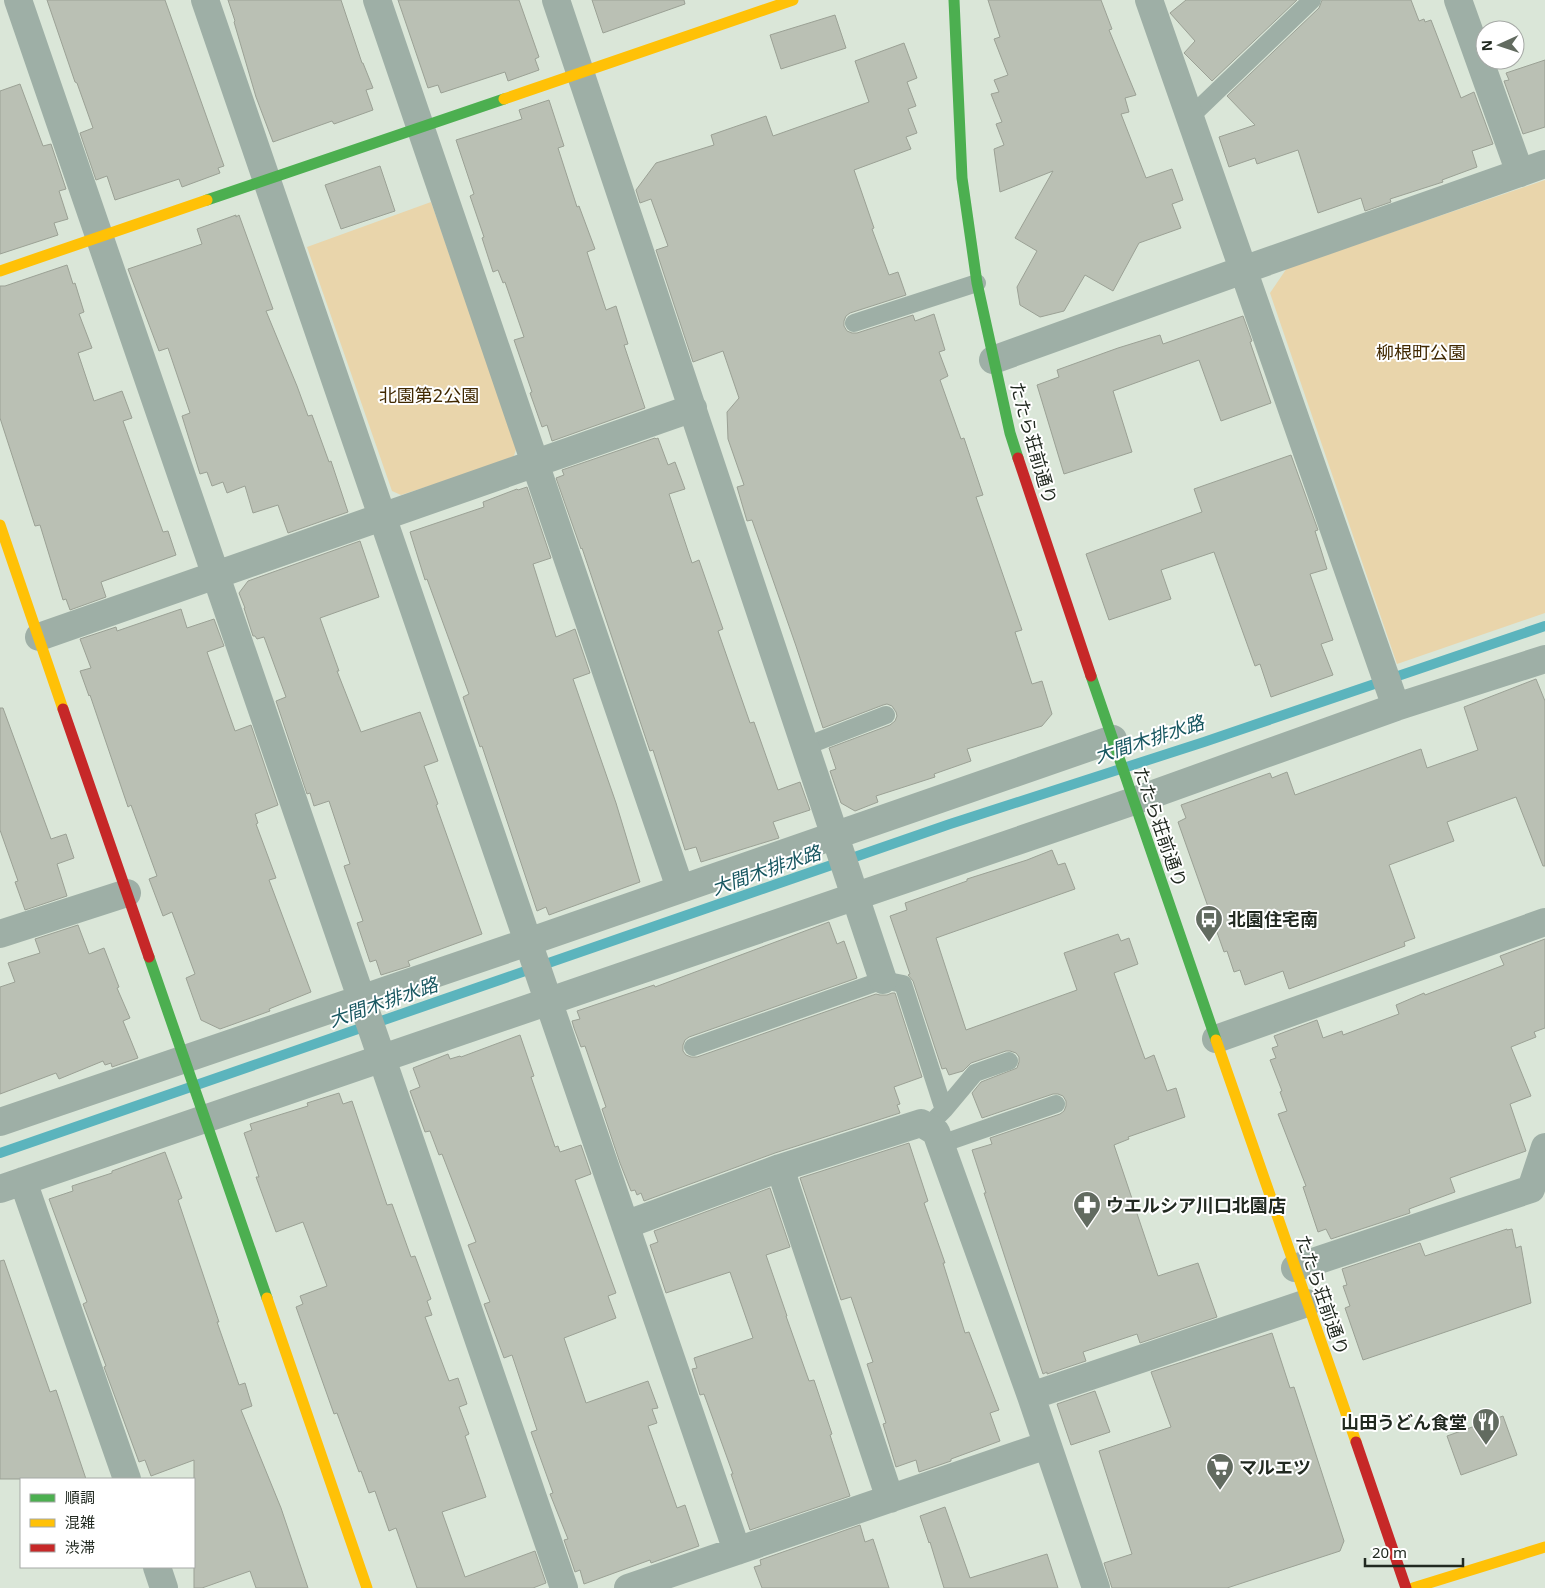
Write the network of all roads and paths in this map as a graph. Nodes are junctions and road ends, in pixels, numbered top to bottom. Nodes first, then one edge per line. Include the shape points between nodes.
1 (18, 0) edge
2 (205, 0) edge
3 (377, 0) edge
4 (556, 0) edge
5 (793, 0) edge
6 (954, 0) edge
7 (1148, 0) edge
8 (1312, 0) edge
9 (1458, 0) edge
10 (581, 73) junction
11 (1189, 118) junction
12 (421, 128) junction
13 (1533, 168) edge
14 (266, 180) junction
15 (100, 237) junction
16 (1243, 270) junction
17 (0, 271) edge
18 (977, 283) junction
19 (854, 323) dead end
20 (992, 360) junction
21 (693, 408) junction
22 (535, 463) junction
23 (382, 517) junction
24 (0, 524) edge
25 (216, 575) junction
26 (39, 637) junction
27 (1545, 659) edge
28 (1394, 700) junction
29 (886, 715) dead end
30 (1114, 744) junction
31 (806, 746) junction
32 (1132, 794) junction
33 (836, 836) junction
34 (680, 888) junction
35 (127, 893) junction
36 (856, 896) junction
37 (1545, 922) edge
38 (0, 934) edge
39 (528, 942) junction
40 (883, 980) junction
41 (361, 999) junction
42 (548, 1001) junction
43 (1216, 1039) junction
44 (693, 1047) dead end
45 (381, 1058) junction
46 (185, 1060) junction
47 (1009, 1061) dead end
48 (1056, 1104) dead end
49 (205, 1118) junction
50 (0, 1122) edge
51 (938, 1127) junction
52 (1545, 1147) edge
53 (780, 1168) junction
54 (12, 1185) edge
55 (625, 1225) junction
56 (1295, 1268) junction
57 (1307, 1303) junction
58 (1030, 1396) junction
59 (1047, 1445) junction
60 (127, 1478) edge
61 (890, 1499) junction
62 (1545, 1546) edge
63 (737, 1551) junction
64 (157, 1568) edge
65 (164, 1588) edge
66 (367, 1588) edge
67 (564, 1588) edge
68 (628, 1588) edge
69 (1096, 1588) edge
70 (1406, 1588) edge
71 (1413, 1588) edge

1 - 15 street
2 - 14 street
3 - 12 street
4 - 10 street
5 - 10 street
6 - 18 street, たたら荘前通り via 962,178
7 - 11 street
8 - 11 lane
9 - 13 street
10 - 12 street
10 - 21 street
11 - 16 street
12 - 14 street
12 - 22 street
13 - 16 street
14 - 15 street
14 - 23 street
15 - 17 street
15 - 25 street
16 - 20 street
16 - 28 street
18 - 19 lane
18 - 20 street, たたら荘前通り
20 - 30 street, たたら荘前通り via 1010,433
21 - 22 street
21 - 31 street
22 - 23 street
22 - 34 street
23 - 25 street
23 - 39 street
24 - 26 street
25 - 26 street
25 - 41 street
26 - 35 street
27 - 28 street
28 - 32 street
29 - 31 lane
30 - 32 street, たたら荘前通り
30 - 33 street
31 - 33 street
32 - 36 street
32 - 43 street, たたら荘前通り
33 - 34 street
33 - 36 street
34 - 39 street
35 - 38 street
35 - 46 street
36 - 40 street
36 - 42 street
37 - 43 street
39 - 41 street
39 - 42 street
40 - 44 lane
40 - 51 lane via 903,984
41 - 45 street
41 - 46 street
42 - 45 street
42 - 55 street
43 - 56 street, たたら荘前通り
45 - 49 street
45 - 67 street
46 - 49 street
46 - 50 street
47 - 51 lane via 974,1073
48 - 51 lane
49 - 54 street
49 - 66 street
51 - 53 street via 921,1123
51 - 58 street
52 - 56 street via 1531,1189
53 - 55 street
53 - 61 street
54 - 60 street
55 - 63 street
56 - 57 street, たたら荘前通り
57 - 58 street
57 - 70 street, たたら荘前通り
58 - 59 street
59 - 61 street
59 - 69 street
61 - 63 street
62 - 71 street
63 - 68 street
64 - 65 street

